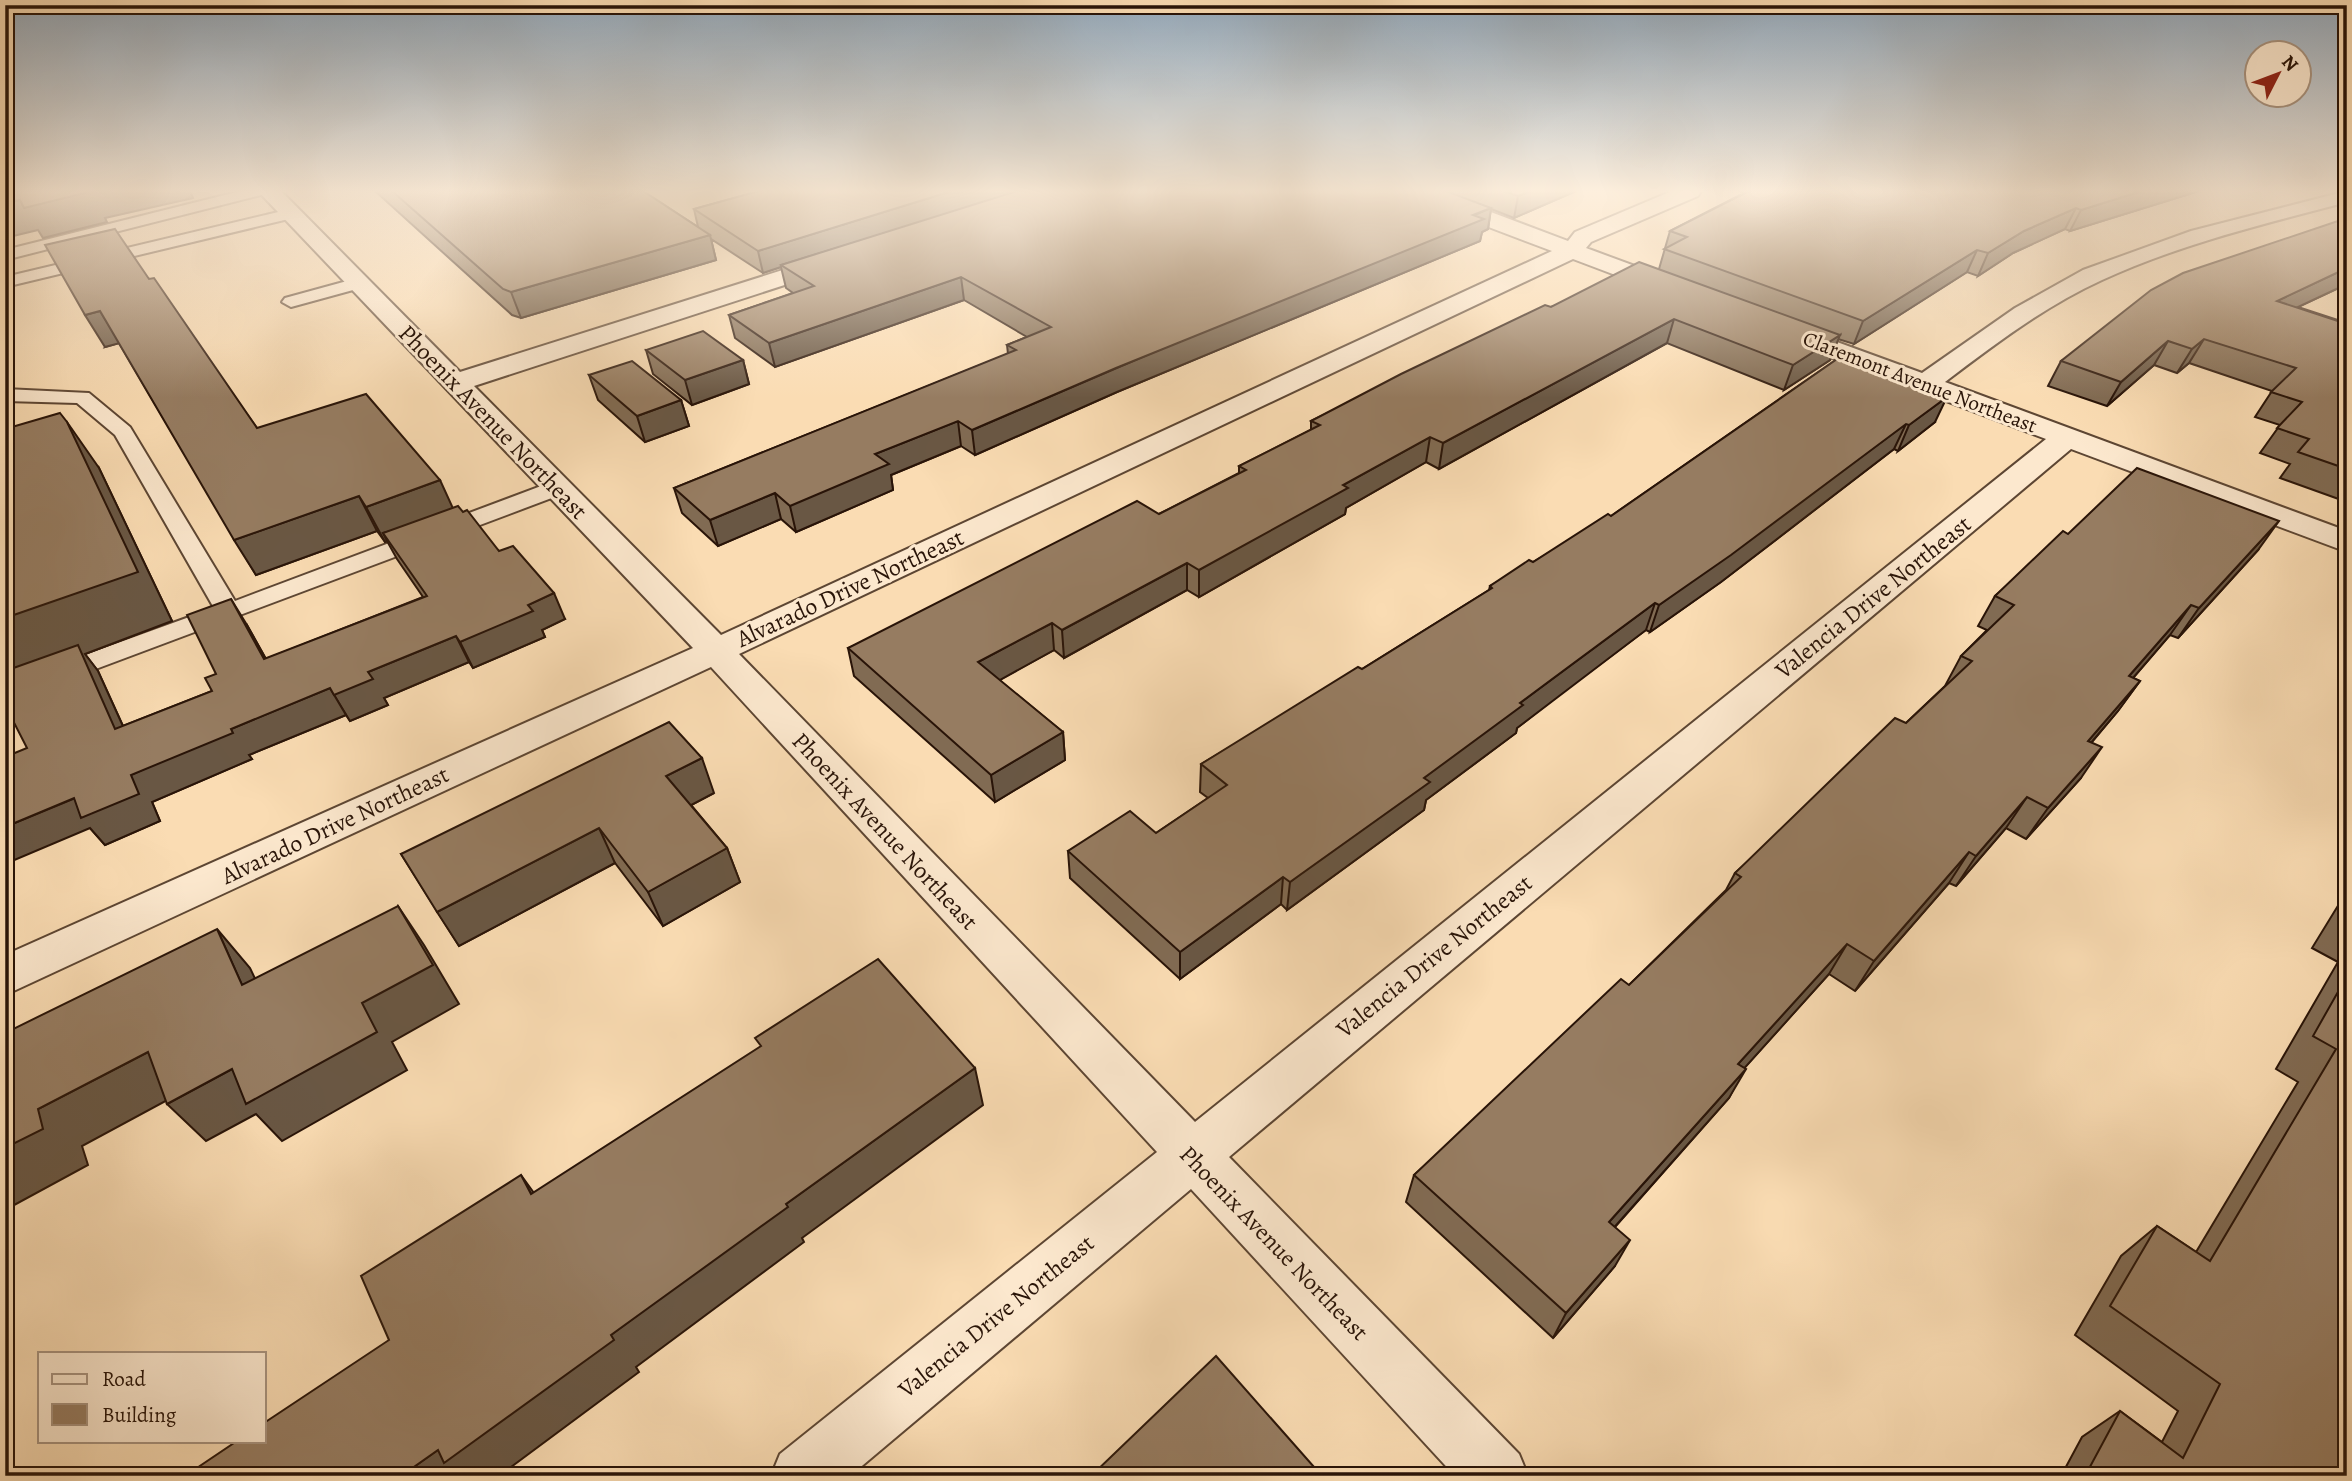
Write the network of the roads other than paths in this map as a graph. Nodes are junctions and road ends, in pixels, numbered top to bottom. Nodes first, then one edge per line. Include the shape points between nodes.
1 (76, 260) edge
2 (335, 260) edge
3 (837, 260) edge
4 (1552, 260) edge
5 (1596, 260) edge
6 (2130, 260) edge
7 (5, 282) edge
8 (358, 283) junction
9 (1698, 298) edge
10 (291, 302) dead end
11 (1761, 322) edge
12 (454, 383) junction
13 (1925, 384) junction
14 (5, 395) edge
15 (2067, 437) junction
16 (557, 488) junction
17 (2347, 542) edge
18 (229, 611) junction
19 (716, 651) junction
20 (5, 694) edge
21 (5, 976) edge
22 (1190, 1155) junction
23 (802, 1476) edge
24 (1497, 1476) edge

1 - 7 lane
2 - 8 street, Phoenix Avenue Northeast
3 - 12 street
4 - 19 street, Alvarado Drive Northeast
5 - 9 street
6 - 13 street via 2058,293
8 - 10 lane
8 - 12 street, Phoenix Avenue Northeast
11 - 13 street, Claremont Avenue Northeast
12 - 16 street, Phoenix Avenue Northeast
13 - 15 street, Claremont Avenue Northeast
14 - 18 lane via 82,397 123,431
15 - 17 street, Claremont Avenue Northeast
15 - 22 street, Valencia Drive Northeast
16 - 18 lane
16 - 19 street, Phoenix Avenue Northeast
18 - 20 lane
19 - 21 street, Alvarado Drive Northeast
19 - 22 street, Phoenix Avenue Northeast
22 - 23 street, Valencia Drive Northeast
22 - 24 street, Phoenix Avenue Northeast

